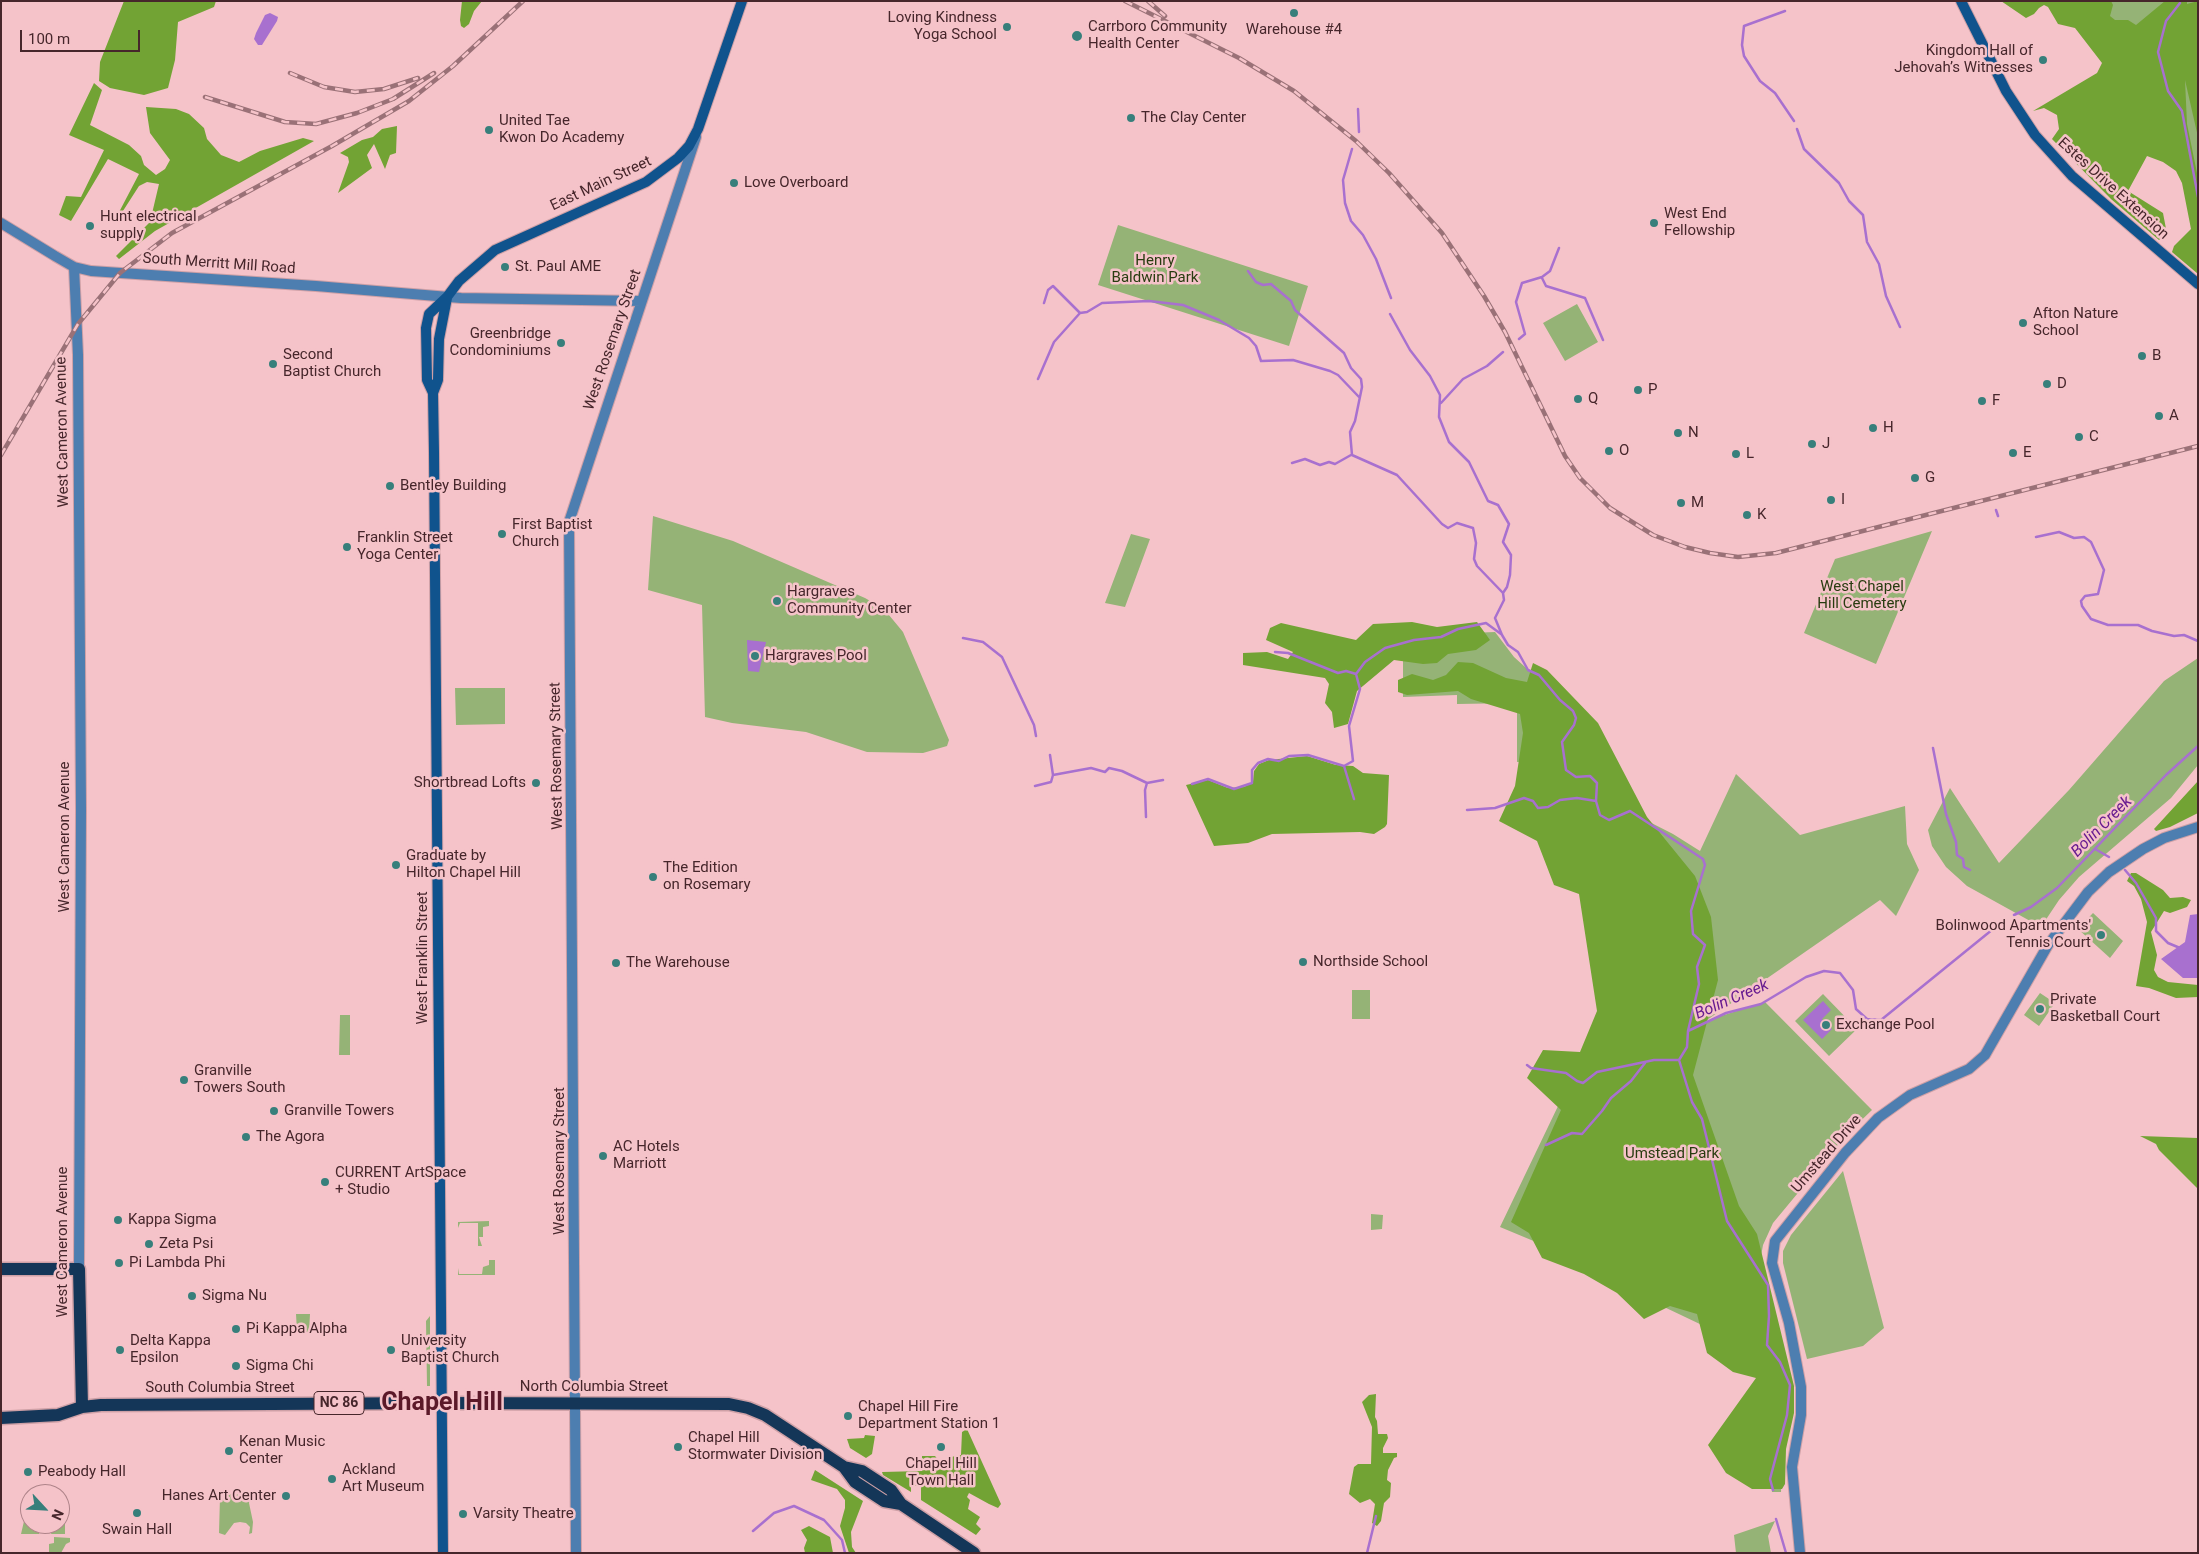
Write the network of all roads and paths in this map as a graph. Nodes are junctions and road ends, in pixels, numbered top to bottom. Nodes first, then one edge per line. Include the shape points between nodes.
1 (742, 1) edge
2 (1961, 1) edge
3 (698, 128) junction
4 (1, 223) edge
5 (74, 266) junction
6 (2198, 284) edge
7 (447, 297) junction
8 (641, 302) junction
9 (432, 393) junction
10 (2198, 827) edge
11 (1, 1269) edge
12 (79, 1269) junction
13 (441, 1403) junction
14 (576, 1403) junction
15 (82, 1407) junction
16 (1, 1418) edge
17 (844, 1467) junction
18 (901, 1504) junction
19 (443, 1553) edge
20 (576, 1553) edge
21 (974, 1553) edge
22 (1800, 1553) edge

1 - 3 main road, East Main Street
2 - 6 main road, Estes Drive Extension via 2006,92 2041,142 2072,176
3 - 7 main road, East Main Street via 684,152 654,178 495,250 459,281
3 - 8 street, West Rosemary Street
4 - 5 street, South Merritt Mill Road
5 - 7 street, South Merritt Mill Road via 91,271
5 - 12 street, West Cameron Avenue via 78,355 82,810
7 - 8 street, South Merritt Mill Road
7 - 9 main road, West Franklin Street via 439,339 438,380
7 - 9 main road, West Franklin Street via 429,314 426,328 427,380
8 - 14 street, West Rosemary Street via 569,522
9 - 13 main road, West Franklin Street
10 - 22 street, Umstead Drive via 2143,849 2109,872 2088,892 2048,945 1985,1055 1969,1069 1910,1095 1878,1118 1845,1153 1775,1241 1772,1263 1789,1323 1801,1387 1801,1414 1792,1467
11 - 12 main road
12 - 15 main road, West Cameron Avenue
13 - 14 main road, North Columbia Street / NC 86
13 - 15 main road, South Columbia Street / NC 86
13 - 19 main road, West Franklin Street
14 - 17 main road, North Columbia Street / NC 86 via 729,1404 748,1408 765,1415
14 - 20 street, West Rosemary Street
15 - 16 main road, South Columbia Street / NC 86 via 58,1415
17 - 18 main road, NC 86 via 867,1475 891,1490
17 - 18 main road, NC 86 via 854,1482 877,1497
18 - 21 main road, NC 86

